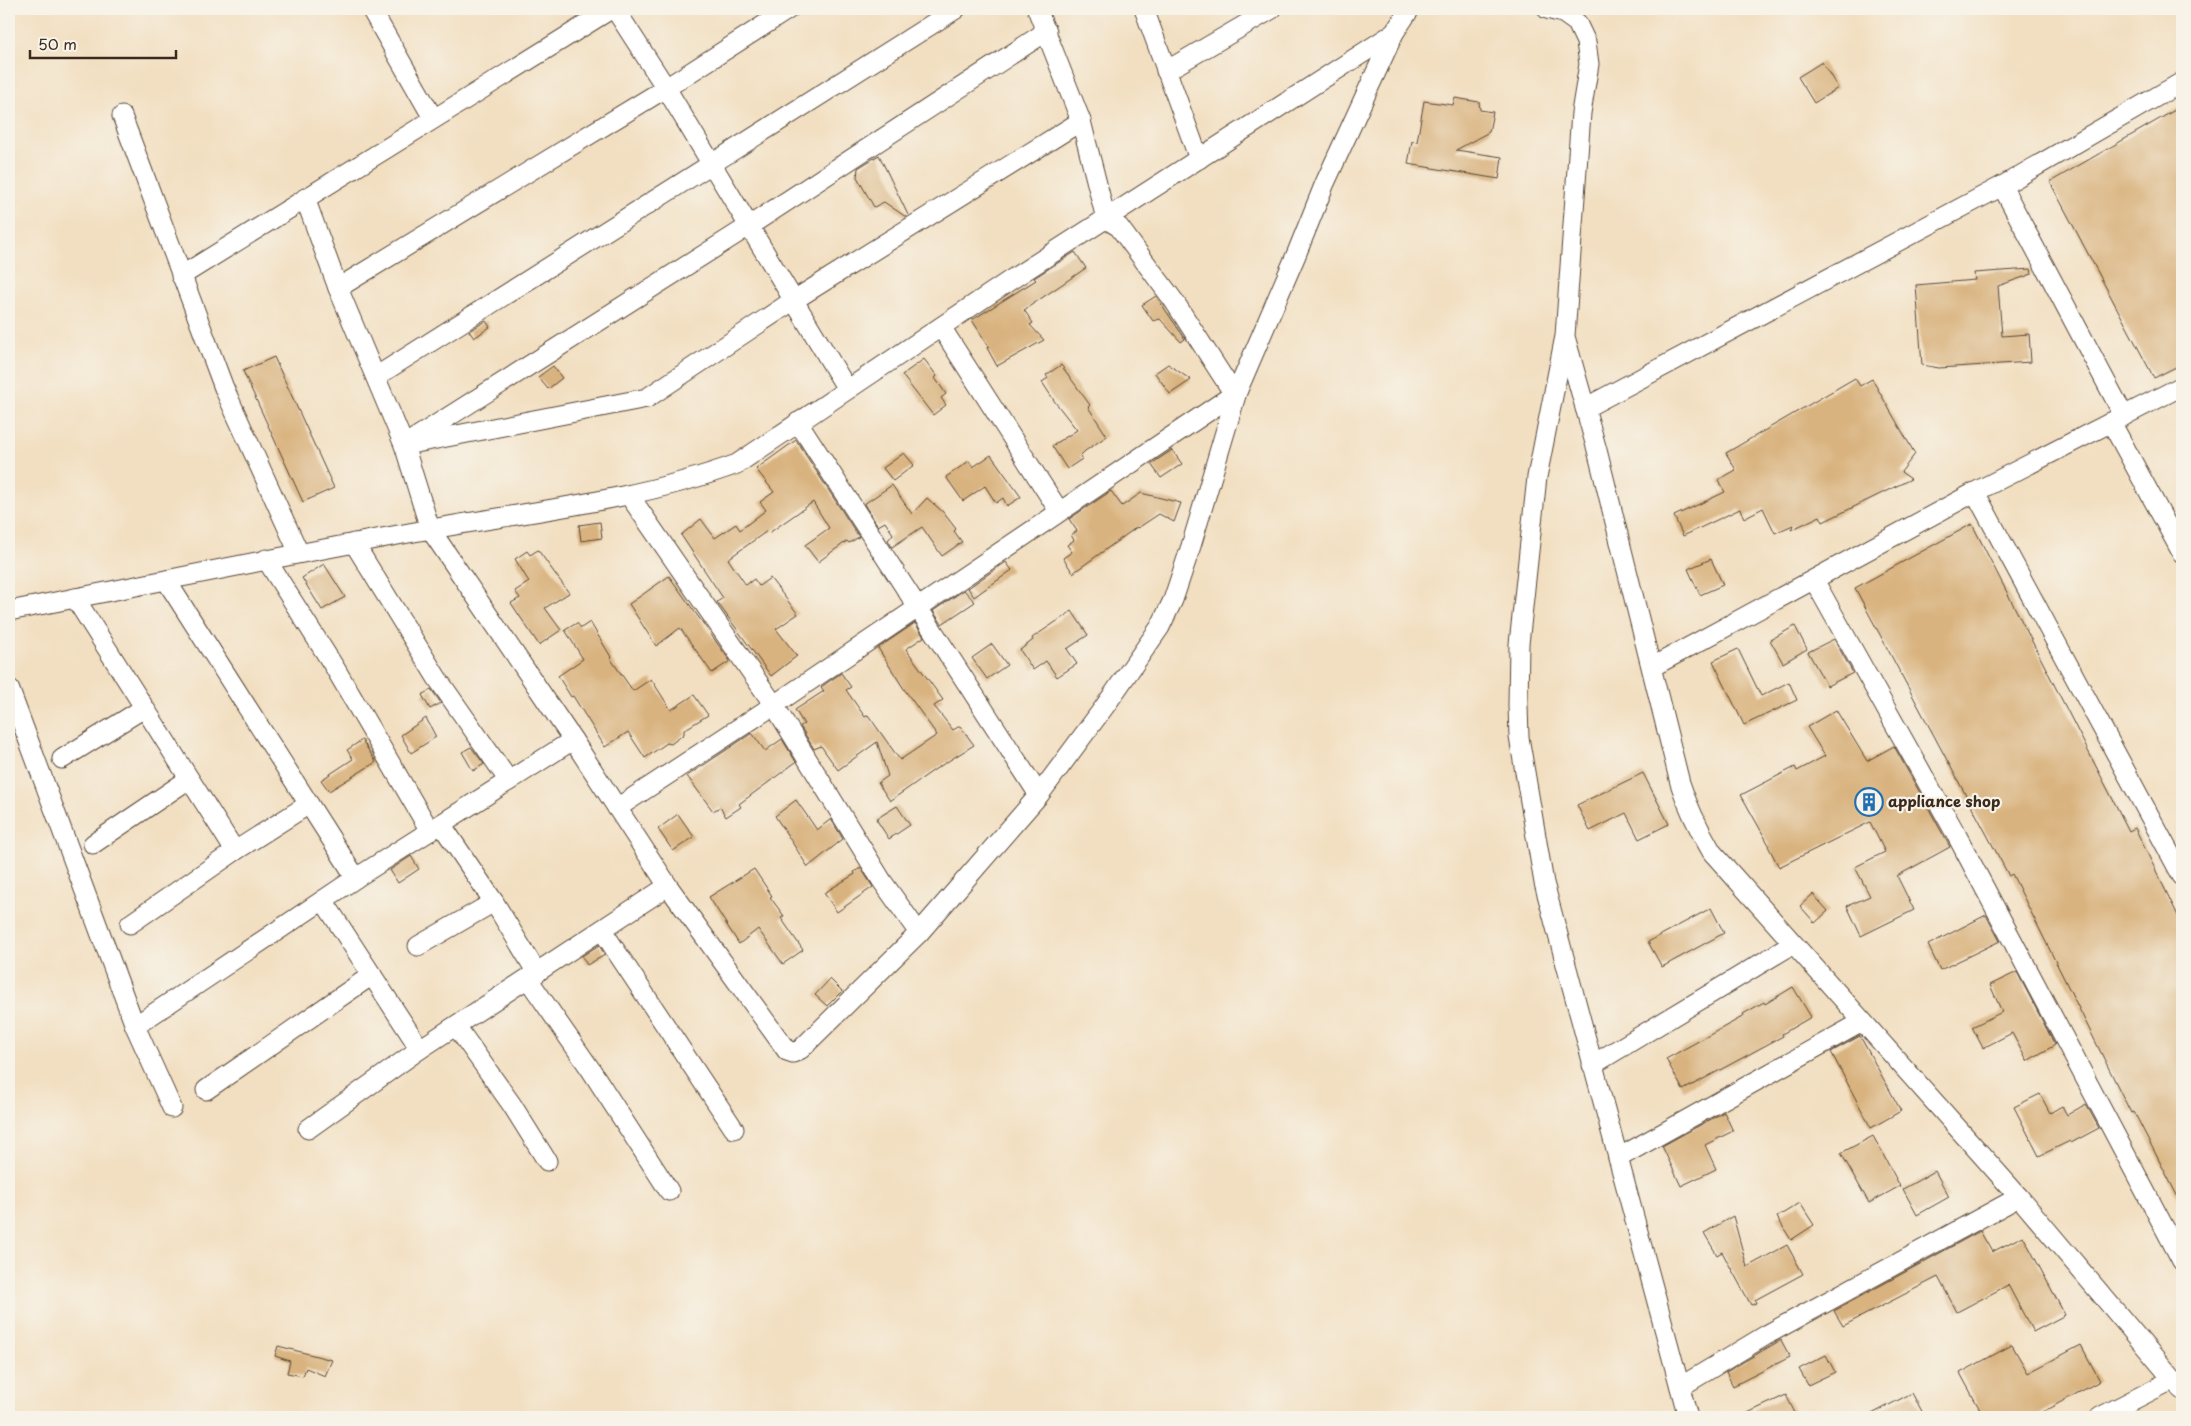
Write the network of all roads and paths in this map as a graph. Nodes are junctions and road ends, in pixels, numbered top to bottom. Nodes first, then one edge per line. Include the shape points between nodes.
1 (371, 9) edge
2 (611, 9) edge
3 (615, 9) edge
4 (789, 9) edge
5 (956, 9) edge
6 (1037, 9) edge
7 (1144, 9) edge
8 (1272, 9) edge
9 (1410, 9) edge
10 (1547, 9) edge
11 (1047, 30) junction
12 (1394, 33) junction
13 (1166, 71) junction
14 (2182, 82) edge
15 (666, 88) junction
16 (122, 116) dead end
17 (433, 118) junction
18 (1081, 121) junction
19 (1199, 159) junction
20 (712, 165) junction
21 (2002, 186) junction
22 (305, 198) junction
23 (1106, 219) junction
24 (749, 226) junction
25 (181, 276) junction
26 (338, 288) junction
27 (794, 300) junction
28 (941, 327) junction
29 (1565, 336) junction
30 (377, 376) junction
31 (2182, 386) edge
32 (847, 390) junction
33 (1235, 393) junction
34 (1586, 408) junction
35 (2118, 419) junction
36 (798, 422) junction
37 (404, 445) junction
38 (1975, 492) junction
39 (629, 495) junction
40 (1059, 511) junction
41 (430, 529) junction
42 (354, 543) junction
43 (300, 553) junction
44 (2182, 553) edge
45 (266, 560) junction
46 (166, 580) junction
47 (1814, 580) junction
48 (76, 598) junction
49 (918, 606) junction
50 (9, 611) edge
51 (1652, 668) junction
52 (9, 688) edge
53 (774, 705) junction
54 (144, 708) junction
55 (573, 740) junction
56 (62, 759) dead end
57 (189, 779) junction
58 (509, 781) junction
59 (1039, 794) junction
60 (309, 804) junction
61 (617, 808) junction
62 (435, 827) junction
63 (93, 844) dead end
64 (235, 851) junction
65 (2182, 876) edge
66 (356, 878) junction
67 (668, 886) junction
68 (323, 900) junction
69 (494, 902) junction
70 (130, 924) dead end
71 (602, 930) junction
72 (919, 933) junction
73 (1793, 944) junction
74 (418, 946) dead end
75 (372, 975) junction
76 (533, 976) junction
77 (1862, 1022) junction
78 (135, 1026) junction
79 (456, 1026) junction
80 (420, 1049) junction
81 (1592, 1064) junction
82 (206, 1090) dead end
83 (172, 1108) dead end
84 (308, 1129) dead end
85 (734, 1129) dead end
86 (1618, 1158) junction
87 (546, 1161) dead end
88 (669, 1191) dead end
89 (2019, 1197) junction
90 (2182, 1261) edge
91 (2177, 1385) edge
92 (1680, 1387) junction
93 (1688, 1417) edge
94 (2100, 1417) edge

1 - 17 street
2 - 17 street
3 - 15 street
4 - 15 street
5 - 20 street
6 - 11 street
7 - 13 street
8 - 13 street
9 - 12 street
10 - 29 street via 1563,13 1577,23 1586,42 1589,64 1581,112
11 - 18 street
11 - 24 street
12 - 19 street
12 - 33 street via 1325,183
13 - 19 street
14 - 21 street
15 - 20 street
15 - 26 street
16 - 25 street
17 - 22 street
18 - 23 street
18 - 27 street
19 - 23 street
20 - 24 street
20 - 30 street
21 - 34 street
21 - 35 street
22 - 25 street
22 - 26 street
23 - 28 street
23 - 33 street via 1119,228 1174,301
24 - 27 street
24 - 37 street
25 - 43 street via 224,388
26 - 30 street
27 - 32 street
27 - 37 street via 647,398
28 - 32 street
28 - 40 street
29 - 34 street
29 - 81 street via 1537,476 1519,644 1518,705 1524,773 1544,884
30 - 37 street
31 - 35 street
32 - 36 street
33 - 40 street
33 - 59 street via 1222,448 1173,600 1146,649
34 - 51 street
35 - 38 street
35 - 44 street
36 - 39 street via 737,464
36 - 49 street
37 - 41 street
38 - 47 street
38 - 65 street
39 - 41 street
39 - 53 street
40 - 49 street
41 - 42 street
41 - 55 street
42 - 43 street
42 - 58 street via 437,678
43 - 45 street
45 - 46 street
45 - 62 street
46 - 48 street
46 - 60 street
47 - 51 street
47 - 90 street via 1956,834
48 - 50 street
48 - 54 street
49 - 53 street
49 - 59 street
51 - 73 street via 1680,783 1703,836 1712,852
52 - 78 street
53 - 61 street
53 - 72 street via 882,881
54 - 56 street
54 - 57 street
55 - 58 street
55 - 61 street
57 - 63 street
57 - 64 street
58 - 62 street
59 - 72 street
60 - 64 street
60 - 66 street
61 - 67 street
62 - 66 street
62 - 69 street
64 - 70 street
66 - 68 street
67 - 71 street
67 - 72 street via 768,1027 792,1053 801,1050
68 - 75 street
68 - 78 street
69 - 74 street
69 - 76 street
71 - 76 street
71 - 85 street
73 - 77 street
73 - 81 street
75 - 80 street
75 - 82 street
76 - 79 street
76 - 88 street
77 - 86 street
77 - 89 street
78 - 83 street
79 - 80 street
79 - 87 street via 512,1104
80 - 84 street
81 - 86 street
86 - 92 street
89 - 91 street
89 - 92 street via 1768,1334
91 - 94 street
92 - 93 street

